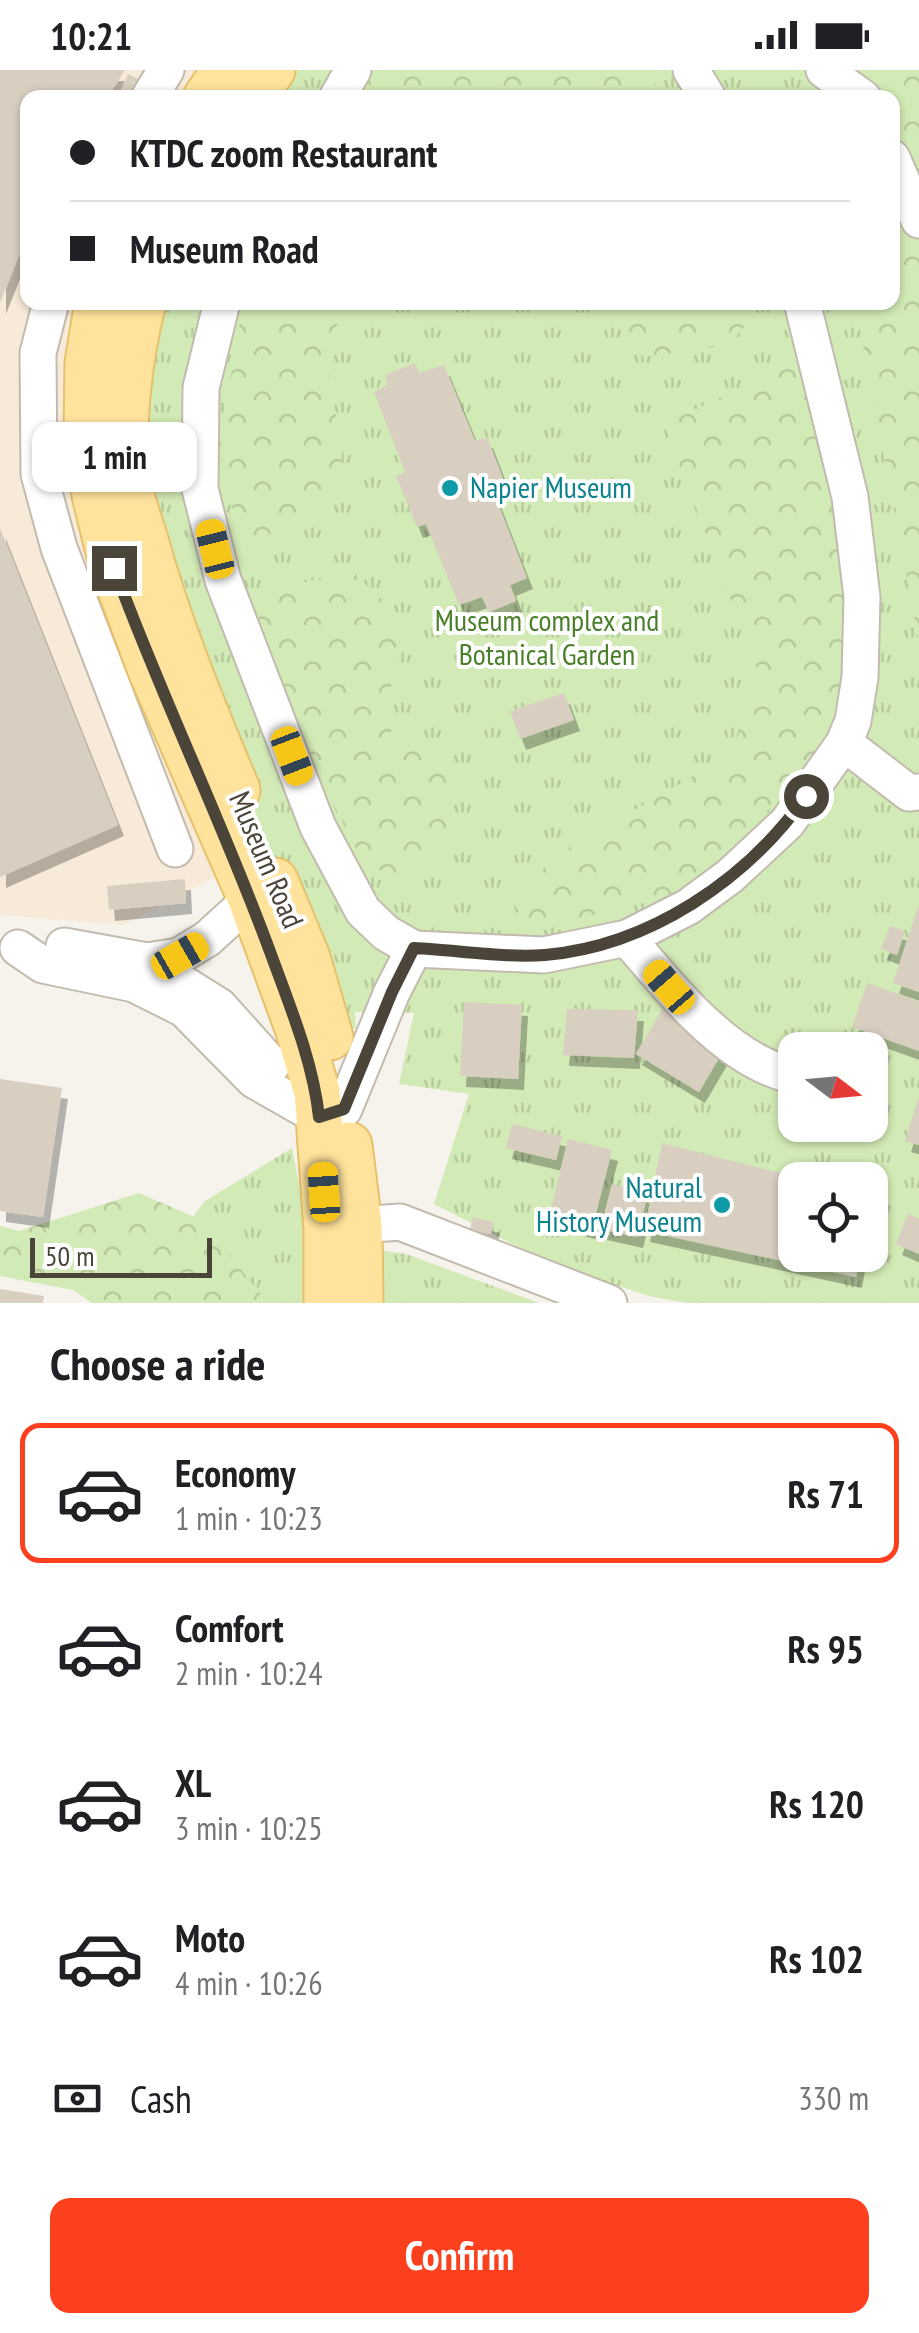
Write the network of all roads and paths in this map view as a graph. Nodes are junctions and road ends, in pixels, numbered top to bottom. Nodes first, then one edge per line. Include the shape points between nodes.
1 (272, 70) edge
2 (824, 70) edge
3 (218, 84) edge
4 (852, 90) edge
5 (900, 176) edge
6 (919, 220) edge
7 (50, 310) edge
8 (97, 310) edge
9 (141, 310) edge
10 (220, 310) edge
11 (804, 310) edge
12 (113, 492) junction
13 (844, 743) junction
14 (919, 792) edge
15 (175, 849) dead end
16 (251, 899) junction
17 (626, 938) junction
18 (414, 948) junction
19 (6, 949) edge
20 (147, 961) junction
21 (778, 1073) edge
22 (327, 1106) junction
23 (359, 1224) junction
24 (327, 1303) edge
25 (360, 1303) edge
26 (610, 1303) edge

1 - 3 main road
2 - 4 street
5 - 6 street
7 - 15 street via 38,353 39,474 59,548
8 - 12 main road, Museum Road via 87,416
9 - 12 main road, Museum Road via 128,400 128,478
10 - 18 street via 201,388 200,489 223,580 318,827 363,911
11 - 13 street via 850,498 862,597 860,678
12 - 16 main road, Museum Road via 114,568
12 - 22 main road, Museum Road via 308,958 328,1028
13 - 14 street via 909,793
13 - 17 street via 788,822 730,876 688,907
16 - 20 street via 180,956
16 - 22 main road, Museum Road
17 - 18 street via 544,955
17 - 21 street via 690,1012
18 - 22 street
19 - 20 street via 49,943
19 - 22 street via 42,966 134,984 184,1009 254,1080
20 - 22 street via 219,1006 273,1066
22 - 23 main road, Museum Road
22 - 24 main road, Museum Road
23 - 25 main road, Museum Road
23 - 26 street via 400,1222

